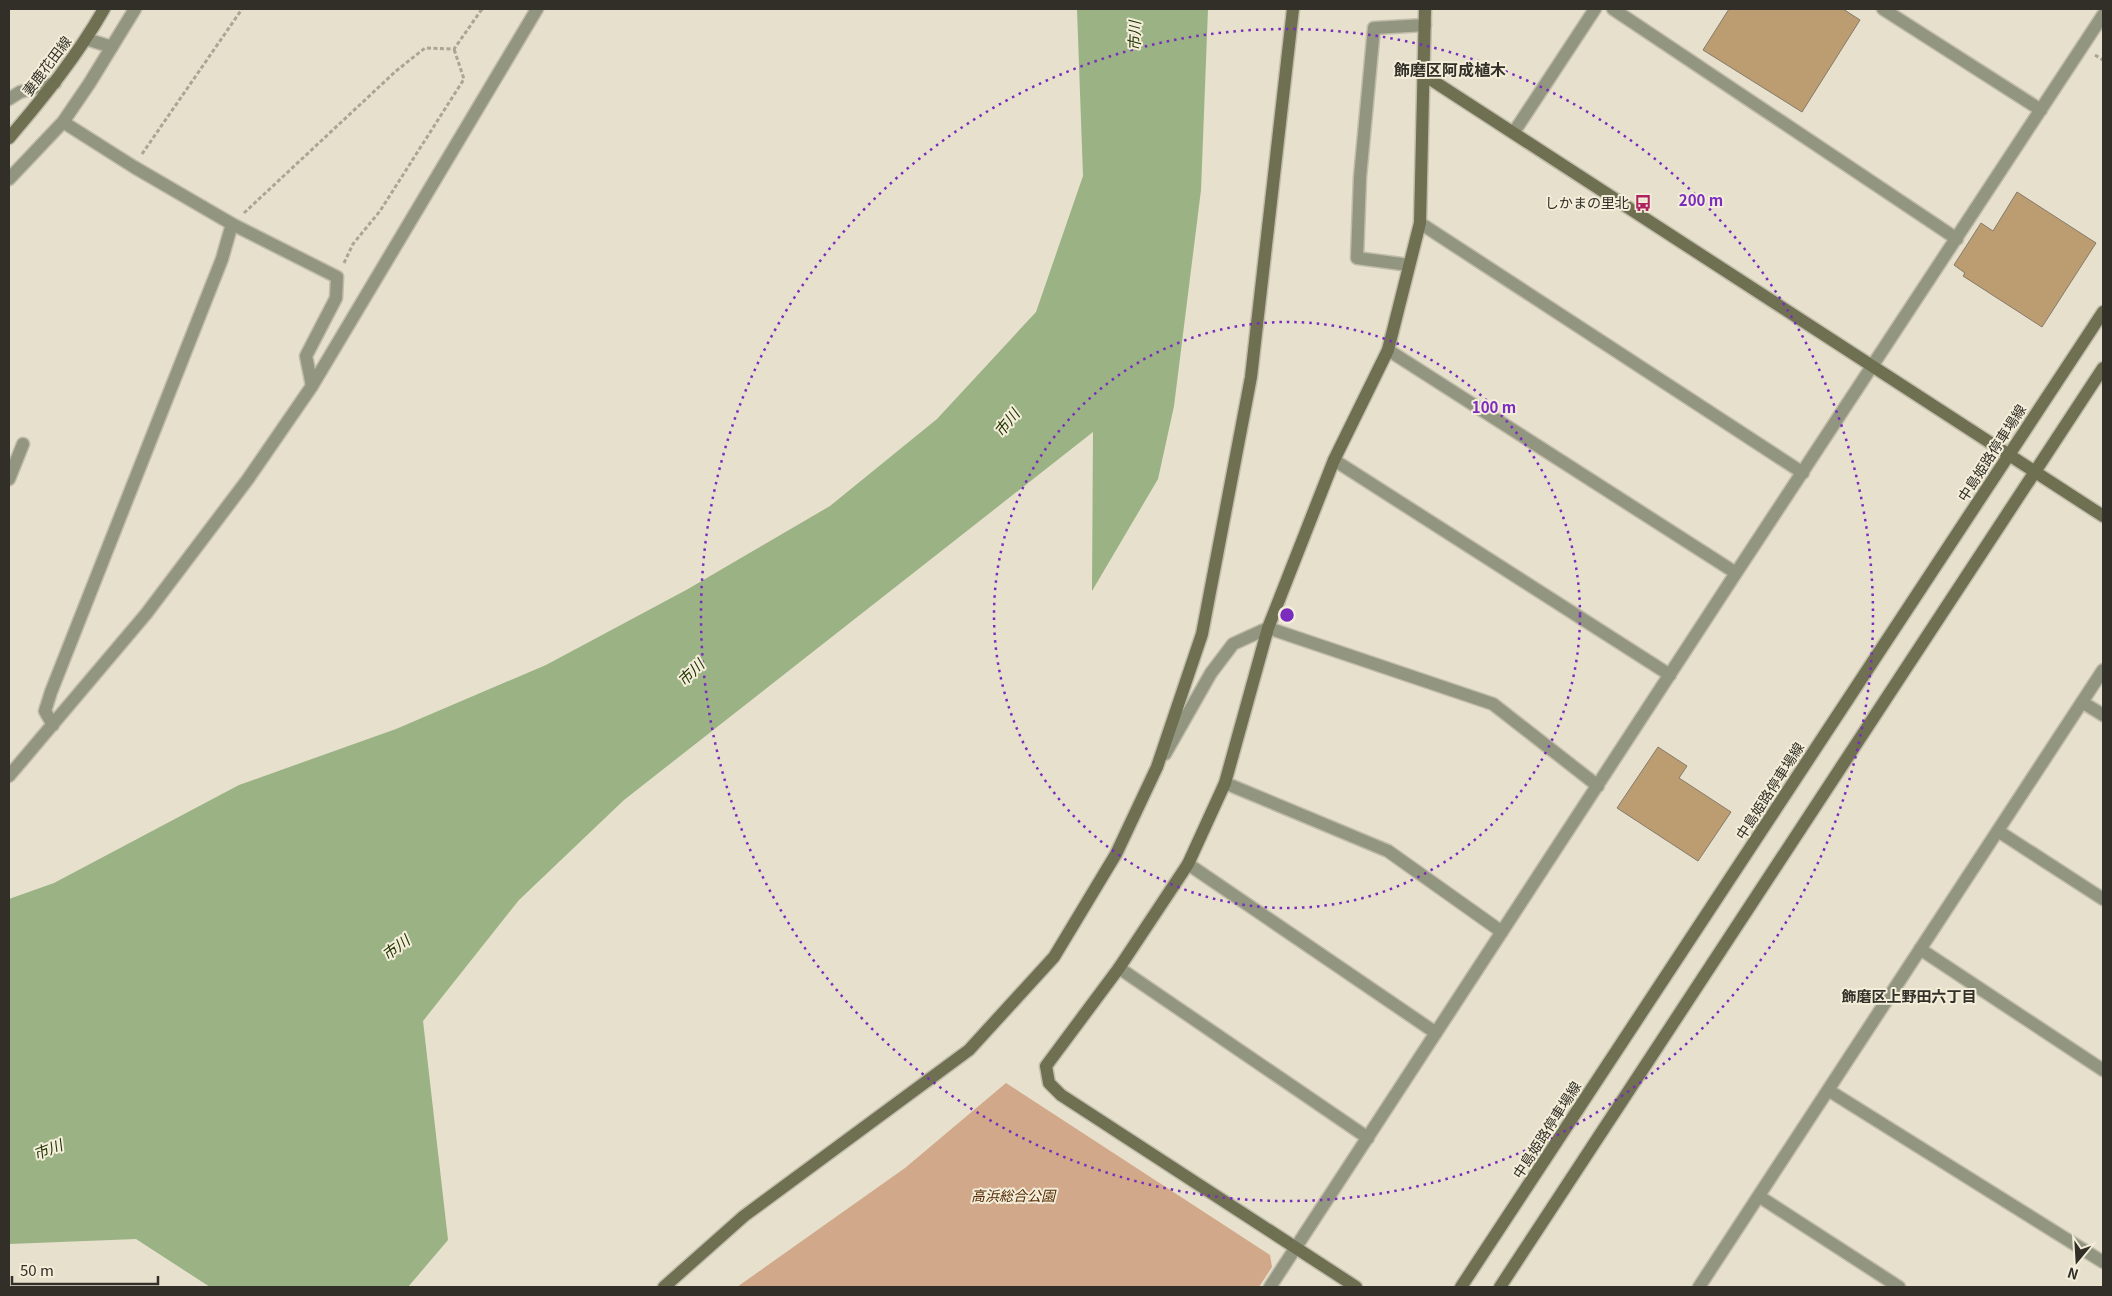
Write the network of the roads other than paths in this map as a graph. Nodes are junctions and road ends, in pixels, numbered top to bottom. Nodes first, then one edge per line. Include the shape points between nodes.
1 (104, 9) edge
2 (135, 9) edge
3 (537, 9) edge
4 (1293, 9) edge
5 (1425, 9) edge
6 (1595, 9) edge
7 (1613, 9) edge
8 (1883, 9) edge
9 (2103, 15) edge
10 (1425, 25) junction
11 (86, 39) junction
12 (112, 46) junction
13 (1424, 75) junction
14 (55, 83) junction
15 (9, 99) edge
16 (2041, 110) junction
17 (64, 122) junction
18 (1514, 132) junction
19 (9, 138) edge
20 (9, 179) edge
21 (1420, 223) junction
22 (232, 224) junction
23 (1957, 239) junction
24 (1409, 265) junction
25 (2103, 312) edge
26 (1388, 350) junction
27 (1873, 367) junction
28 (2103, 368) edge
29 (312, 386) junction
30 (23, 444) dead end
31 (2008, 456) junction
32 (1334, 460) junction
33 (2035, 472) junction
34 (1804, 473) junction
35 (9, 479) edge
36 (2103, 516) edge
37 (1736, 573) junction
38 (1268, 628) junction
39 (2103, 670) edge
40 (1670, 675) junction
41 (2082, 702) junction
42 (2103, 715) edge
43 (54, 725) junction
44 (1157, 767) junction
45 (9, 776) edge
46 (1225, 783) junction
47 (1598, 786) junction
48 (1998, 831) junction
49 (1188, 864) junction
50 (2103, 899) edge
51 (1502, 932) junction
52 (1920, 948) junction
53 (1119, 968) junction
54 (1436, 1034) junction
55 (2103, 1070) edge
56 (1828, 1090) junction
57 (1368, 1138) junction
58 (1760, 1197) junction
59 (1296, 1248) junction
60 (2103, 1262) edge
61 (664, 1287) edge
62 (1270, 1287) edge
63 (1356, 1287) edge
64 (1461, 1287) edge
65 (1500, 1287) edge
66 (1699, 1287) edge
67 (1899, 1287) edge

1 - 11 street, 妻鹿花田線
2 - 12 street
3 - 29 street
4 - 44 street via 1251,377 1202,634
5 - 10 street
6 - 18 street
7 - 23 street
8 - 16 street
9 - 16 street
10 - 13 street
10 - 24 street via 1374,28 1360,177 1357,258
11 - 12 street
11 - 14 street, 妻鹿花田線
12 - 17 street
13 - 18 street
13 - 21 street
14 - 15 street via 20,92
14 - 19 street, 妻鹿花田線
16 - 23 street
17 - 20 street
17 - 22 street
18 - 27 street
21 - 24 street
21 - 34 street
22 - 29 street via 337,277 336,298 306,356
22 - 43 street via 222,259 51,692 45,711
23 - 27 street
24 - 26 street
25 - 31 street, 中島姫路停車場線
26 - 32 street
26 - 37 street
27 - 31 street
27 - 34 street
28 - 33 street
29 - 43 street via 248,479 146,614
30 - 35 street
31 - 33 street
31 - 64 street, 中島姫路停車場線
32 - 38 street
32 - 40 street
33 - 36 street
33 - 65 street
34 - 37 street
37 - 40 street
38 - 44 street via 1232,644
38 - 46 street
38 - 47 street via 1493,704
39 - 41 street
40 - 47 street
41 - 42 street
41 - 48 street
43 - 45 street
44 - 61 street via 1116,854 1054,957 969,1050 744,1216
46 - 49 street
46 - 51 street via 1388,850
47 - 51 street
48 - 50 street
48 - 52 street
49 - 53 street
49 - 54 street
51 - 54 street
52 - 55 street
52 - 56 street
53 - 57 street
53 - 59 street via 1046,1066 1049,1083 1060,1095
54 - 57 street
56 - 58 street
56 - 60 street
57 - 59 street
58 - 66 street
58 - 67 street
59 - 62 street
59 - 63 street

